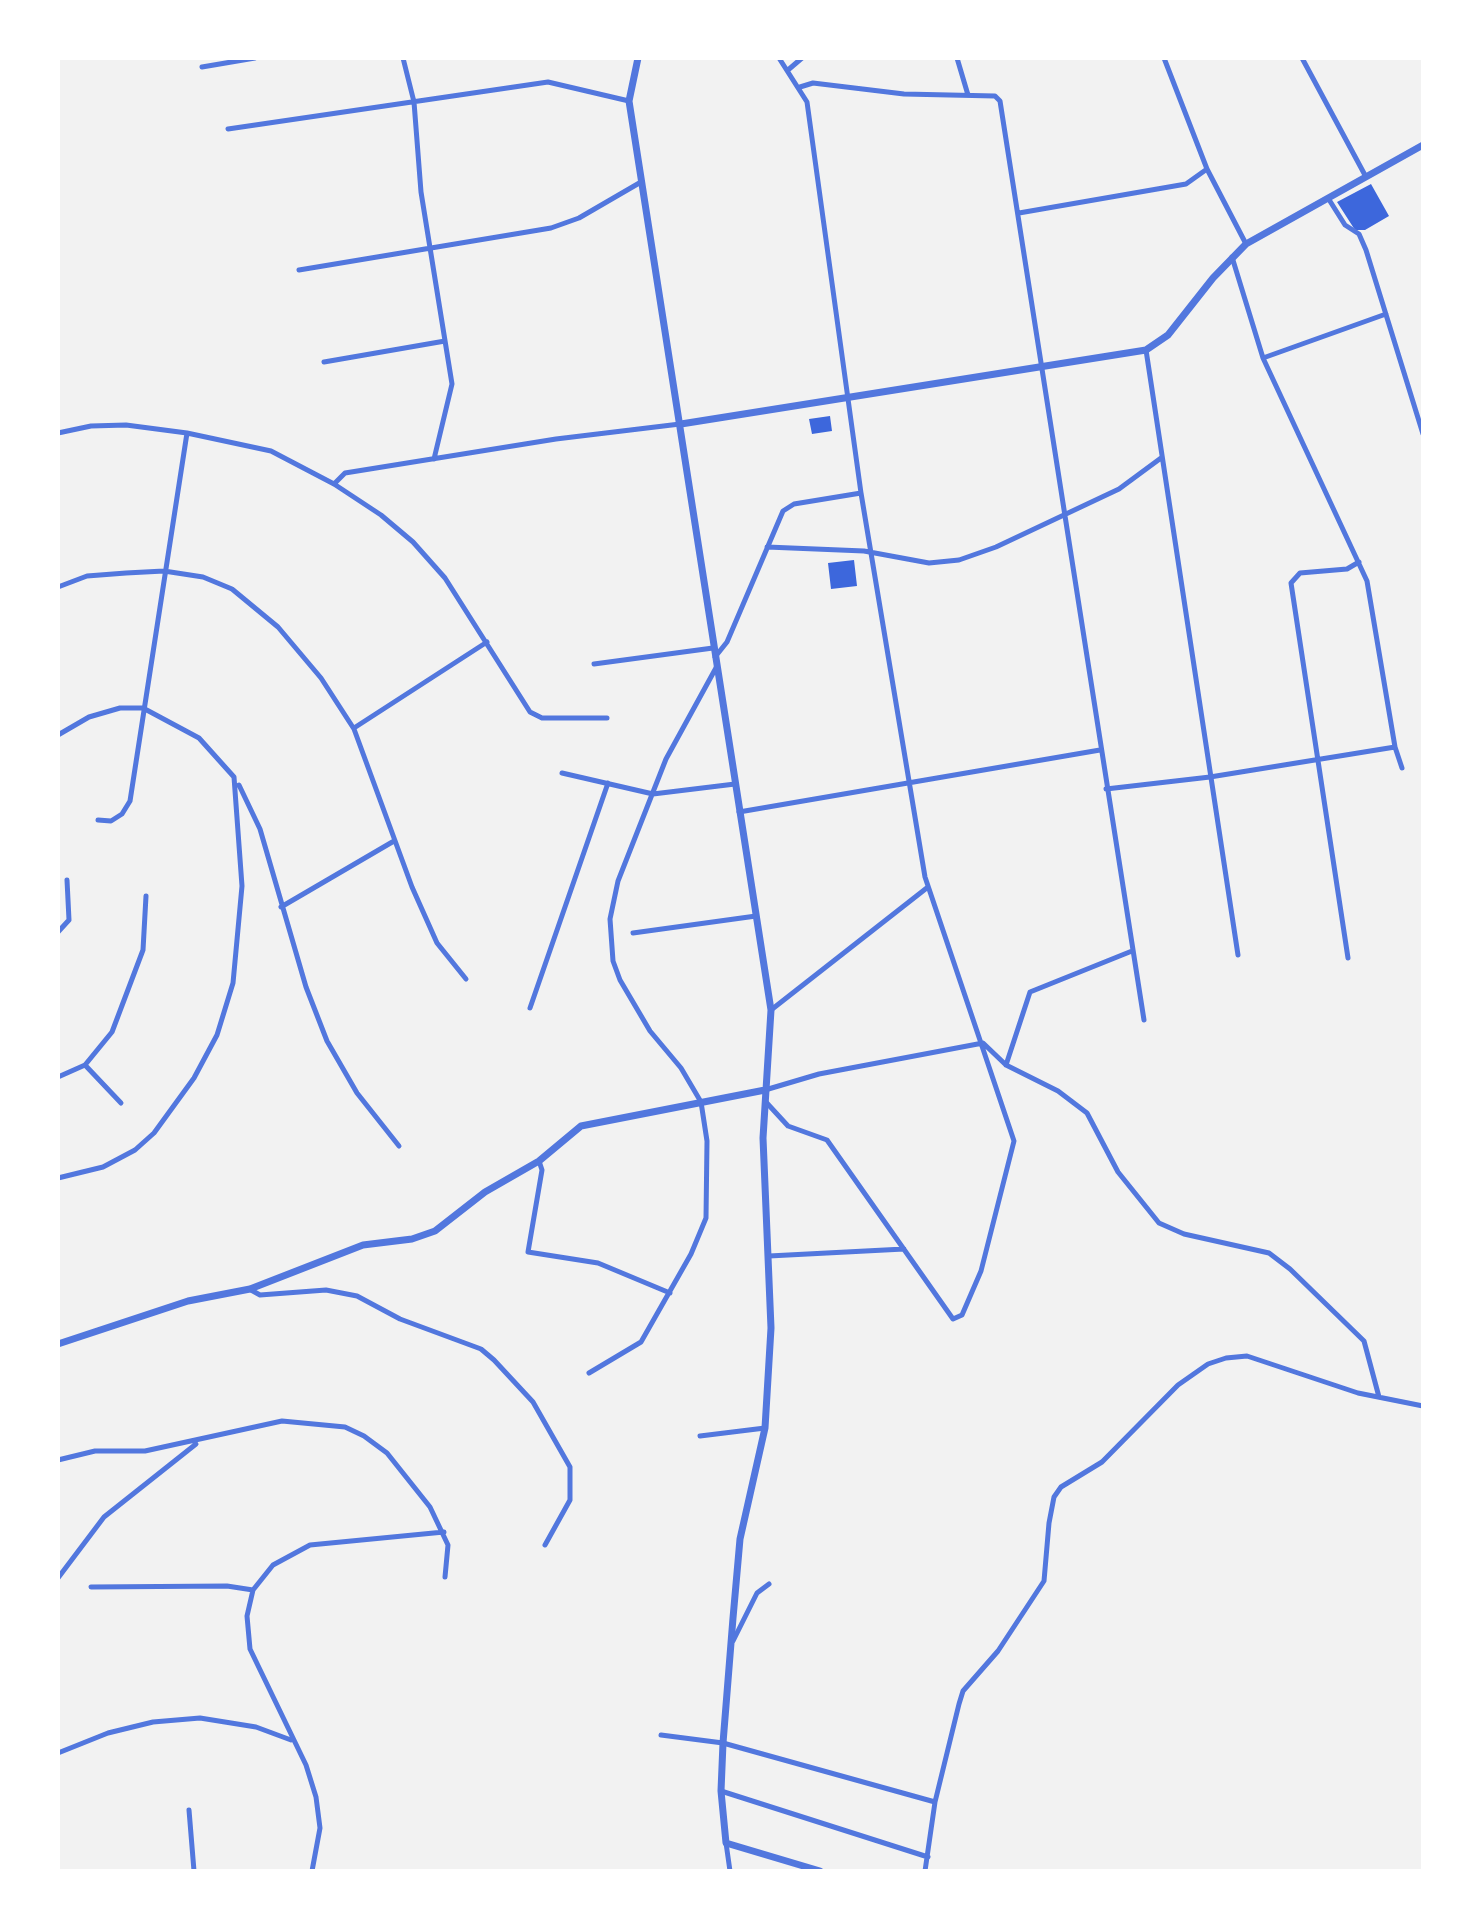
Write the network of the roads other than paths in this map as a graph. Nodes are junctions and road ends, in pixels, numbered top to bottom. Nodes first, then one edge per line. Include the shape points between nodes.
1 (255, 58) edge
2 (403, 58) edge
3 (638, 58) edge
4 (779, 58) edge
5 (802, 58) edge
6 (957, 58) edge
7 (1164, 58) edge
8 (1302, 58) edge
9 (202, 67) dead end
10 (788, 70) junction
11 (799, 87) junction
12 (968, 95) junction
13 (629, 101) junction
14 (414, 102) junction
15 (228, 129) dead end
16 (1423, 145) edge
17 (1207, 169) junction
18 (1366, 177) junction
19 (641, 182) junction
20 (1328, 198) junction
21 (1019, 213) junction
22 (1246, 244) junction
23 (431, 247) junction
24 (1232, 256) junction
25 (299, 270) dead end
26 (1386, 314) junction
27 (445, 341) junction
28 (1146, 350) junction
29 (1263, 358) junction
30 (324, 362) dead end
31 (1042, 366) junction
32 (847, 396) junction
33 (681, 424) junction
34 (58, 433) edge
35 (187, 433) junction
36 (1423, 434) edge
37 (1161, 458) junction
38 (434, 459) junction
39 (334, 484) junction
40 (861, 493) junction
41 (1063, 514) junction
42 (767, 547) junction
43 (872, 552) junction
44 (1359, 562) junction
45 (164, 571) junction
46 (58, 587) edge
47 (487, 642) junction
48 (715, 657) junction
49 (594, 664) dead end
50 (143, 708) junction
51 (607, 718) dead end
52 (354, 729) junction
53 (58, 735) edge
54 (1395, 747) junction
55 (1100, 750) junction
56 (1315, 760) junction
57 (1402, 768) dead end
58 (562, 773) dead end
59 (234, 777) junction
60 (1210, 777) junction
61 (608, 783) junction
62 (909, 783) junction
63 (735, 784) junction
64 (1106, 789) junction
65 (653, 794) junction
66 (739, 812) junction
67 (98, 820) dead end
68 (394, 841) junction
69 (67, 880) dead end
70 (928, 887) junction
71 (146, 896) dead end
72 (281, 907) junction
73 (756, 916) junction
74 (58, 932) edge
75 (633, 933) dead end
76 (1133, 951) junction
77 (1238, 955) dead end
78 (1348, 958) dead end
79 (466, 979) dead end
80 (530, 1008) dead end
81 (771, 1010) junction
82 (1144, 1020) dead end
83 (983, 1043) junction
84 (85, 1065) junction
85 (1006, 1065) junction
86 (58, 1077) edge
87 (765, 1090) junction
88 (765, 1100) junction
89 (701, 1102) junction
90 (121, 1103) dead end
91 (399, 1146) dead end
92 (539, 1161) junction
93 (58, 1178) edge
94 (904, 1249) junction
95 (769, 1256) junction
96 (250, 1289) junction
97 (670, 1293) junction
98 (58, 1344) edge
99 (589, 1373) dead end
100 (1379, 1398) junction
101 (1423, 1406) edge
102 (765, 1428) junction
103 (700, 1436) dead end
104 (200, 1441) junction
105 (58, 1460) edge
106 (444, 1532) junction
107 (545, 1545) dead end
108 (445, 1577) dead end
109 (58, 1578) edge
110 (769, 1584) dead end
111 (91, 1587) dead end
112 (253, 1590) junction
113 (733, 1642) junction
114 (661, 1735) dead end
115 (292, 1740) junction
116 (723, 1743) junction
117 (58, 1753) edge
118 (721, 1791) junction
119 (935, 1802) junction
120 (189, 1810) dead end
121 (726, 1843) junction
122 (928, 1857) junction
123 (194, 1871) edge
124 (312, 1871) edge
125 (730, 1871) edge
126 (820, 1871) edge
127 (925, 1871) edge

1 - 9 street
2 - 14 street
3 - 13 street
4 - 10 street
5 - 10 street
6 - 12 street
7 - 17 street
8 - 18 street
10 - 11 street
11 - 12 street via 813,83
11 - 32 street via 807,102
12 - 21 street via 1000,101
13 - 14 street via 548,82
13 - 19 street
14 - 15 street
14 - 23 street
16 - 18 street
17 - 21 street via 1186,184
17 - 22 street
18 - 20 street
19 - 23 street via 551,228
19 - 33 street
20 - 22 street
20 - 26 street via 1345,225 1359,234
21 - 31 street
22 - 24 street
23 - 25 street
23 - 27 street
24 - 28 street via 1168,335
24 - 29 street
26 - 29 street
26 - 36 street
27 - 30 street
27 - 38 street via 453,391
28 - 31 street
28 - 37 street
29 - 44 street
31 - 32 street
31 - 41 street
32 - 33 street
32 - 40 street
33 - 38 street
33 - 48 street
34 - 35 street via 126,425
35 - 39 street via 271,451
35 - 45 street
37 - 41 street via 1119,489
37 - 60 street
38 - 39 street via 345,473
39 - 47 street via 413,542 445,578
40 - 42 street via 788,507
40 - 43 street
41 - 43 street via 959,560 929,563
41 - 55 street
42 - 43 street
42 - 48 street via 727,642
43 - 62 street
44 - 54 street via 1367,581
44 - 56 street via 1347,569 1300,573 1291,583
45 - 46 street via 87,576
45 - 50 street
45 - 52 street via 203,577 232,589 278,627 321,678
47 - 51 street via 530,712 542,718
47 - 52 street
48 - 49 street
48 - 63 street
48 - 65 street
50 - 53 street via 89,717
50 - 59 street via 199,738
50 - 67 street via 130,801 111,821
52 - 68 street
54 - 56 street
54 - 57 street
55 - 62 street
55 - 64 street
56 - 60 street
56 - 78 street
58 - 61 street
59 - 72 street via 260,829
59 - 93 street via 242,918 233,983 217,1035 194,1078 144,1143 103,1167
60 - 64 street
60 - 77 street
61 - 65 street
61 - 80 street
62 - 66 street
62 - 70 street
63 - 65 street
63 - 66 street
64 - 76 street
65 - 89 street via 618,881 610,919 613,961 640,1016
66 - 73 street
68 - 72 street
68 - 79 street via 437,943
69 - 74 street via 69,920
70 - 81 street
70 - 83 street
71 - 84 street via 143,950 127,996 112,1032
72 - 91 street via 327,1041 357,1093
73 - 75 street
73 - 81 street
76 - 82 street
76 - 85 street via 1030,992
81 - 87 street
83 - 85 street
83 - 87 street via 819,1074
83 - 94 street via 1014,1141 977,1282 962,1315 953,1319
84 - 86 street
84 - 90 street
85 - 100 street via 1058,1091 1087,1113 1118,1172 1159,1223 1184,1234 1269,1253 1290,1269 1364,1341
87 - 88 street
87 - 89 street
88 - 94 street via 788,1126 827,1140
88 - 95 street
89 - 92 street via 581,1126
89 - 97 street via 707,1141 706,1218
92 - 96 street via 485,1192 435,1231 363,1245
92 - 97 street via 542,1170 528,1252 598,1263
94 - 95 street
95 - 102 street
96 - 98 street via 188,1301
96 - 107 street via 260,1295 342,1292 481,1349 533,1402 570,1467 570,1500
97 - 99 street via 641,1342
100 - 101 street
100 - 119 street via 1247,1356 1226,1358 1178,1385 1102,1462 1061,1487 1049,1523 1044,1581 998,1651 963,1691
102 - 103 street
102 - 113 street via 740,1539
104 - 105 street via 145,1451 95,1451
104 - 106 street via 282,1421 345,1427 392,1458
104 - 109 street via 113,1509
106 - 108 street via 450,1555
106 - 112 street via 310,1545 273,1565
110 - 113 street via 757,1593
111 - 112 street
112 - 115 street via 247,1627 250,1649
113 - 116 street
114 - 116 street
115 - 117 street via 256,1727 200,1718 108,1733
115 - 124 street via 310,1774 319,1812
116 - 118 street
116 - 119 street
118 - 121 street
118 - 122 street
119 - 122 street
120 - 123 street
121 - 125 street
121 - 126 street
122 - 127 street

